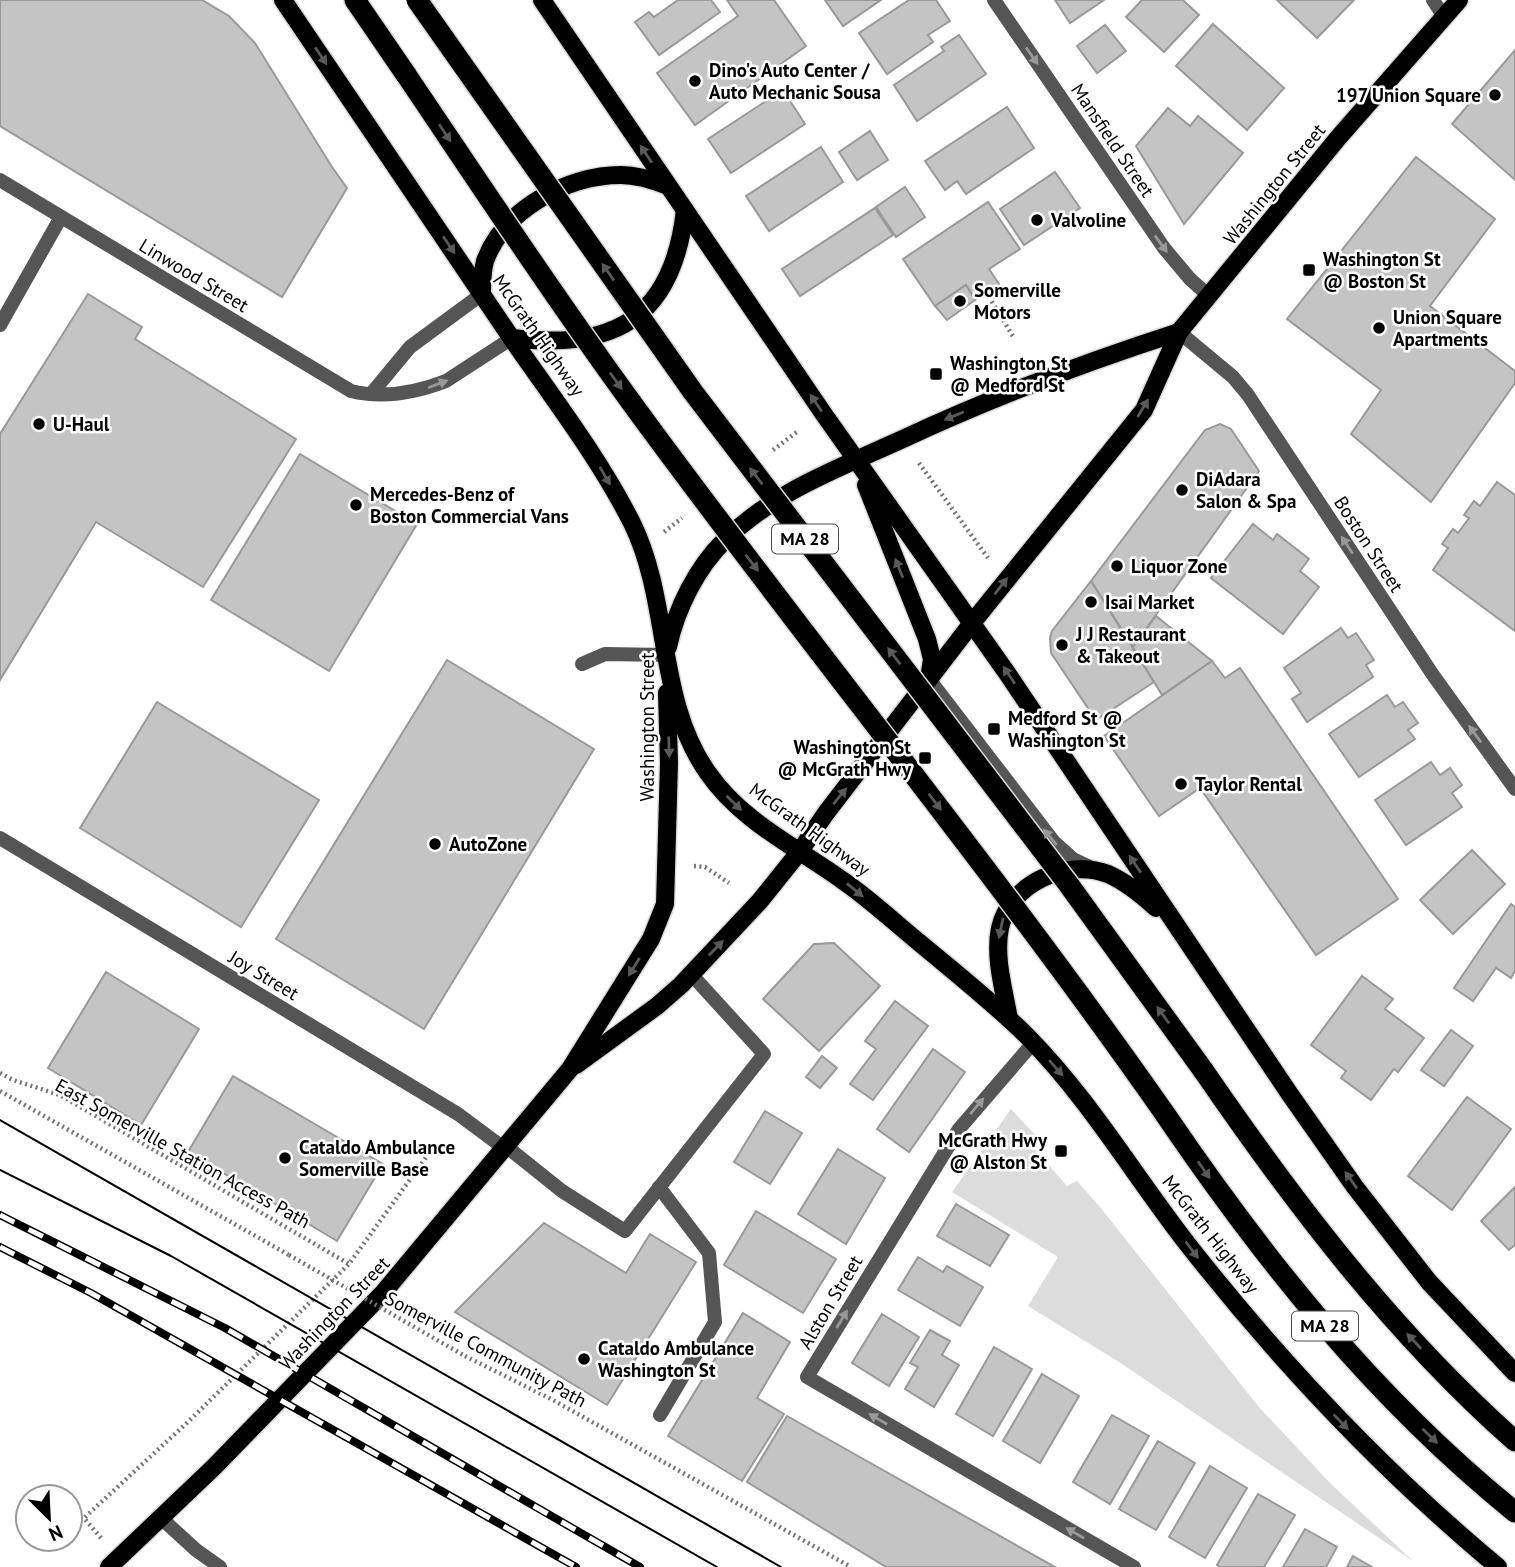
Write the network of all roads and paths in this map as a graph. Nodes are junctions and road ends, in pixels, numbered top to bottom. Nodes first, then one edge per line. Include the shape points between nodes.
1 (282, 0) edge
2 (355, 0) edge
3 (418, 0) edge
4 (542, 0) edge
5 (994, 0) edge
6 (1433, 0) edge
7 (1459, 0) edge
8 (1444, 17) junction
9 (0, 180) edge
10 (668, 186) junction
11 (685, 210) junction
12 (61, 217) junction
13 (986, 292) dead end
14 (482, 293) junction
15 (1209, 296) junction
16 (0, 325) edge
17 (1178, 332) junction
18 (512, 338) junction
19 (1014, 338) dead end
20 (371, 394) junction
21 (855, 458) junction
22 (918, 462) dead end
23 (988, 558) dead end
24 (972, 623) junction
25 (666, 654) junction
26 (582, 664) dead end
27 (929, 679) junction
28 (1515, 789) edge
29 (0, 838) edge
30 (800, 851) junction
31 (705, 866) dead end
32 (1106, 874) junction
33 (729, 883) dead end
34 (1187, 941) junction
35 (691, 974) junction
36 (1009, 1019) junction
37 (1033, 1043) junction
38 (570, 1069) junction
39 (0, 1073) edge
40 (0, 1091) edge
41 (506, 1148) junction
42 (427, 1156) dead end
43 (659, 1187) junction
44 (349, 1264) junction
45 (1515, 1373) edge
46 (660, 1415) dead end
47 (1515, 1441) edge
48 (1515, 1512) edge
49 (161, 1518) junction
50 (90, 1525) dead end
51 (109, 1567) edge
52 (220, 1567) edge
53 (851, 1567) edge
54 (1134, 1567) edge
55 (1498, 1567) edge

1 -> 14 main road, McGrath Highway
2 -> 48 highway, McGrath Highway / MA 28, bridge via 654,433 1035,933 1269,1259 1311,1312 1406,1413
47 -> 3 highway, MA 28, bridge via 1415,1342 1282,1184 1069,885 701,402
10 -> 4 main road
5 -> 15 street, Mansfield Street via 1164,248
6 - 8 street
7 - 8 main road, Washington Street
8 - 15 main road, Washington Street
9 - 12 street, Linwood Street
10 - 11 main road
10 - 14 main road via 621,175 586,180 550,193 500,235 485,261
11 - 18 main road via 680,246 668,278 631,320 578,340
21 -> 11 main road
12 - 16 street
12 - 20 street, Linwood Street via 341,387
13 - 19 path
14 - 18 main road, McGrath Highway
14 - 20 street via 410,347
15 - 17 main road, Washington Street
17 -> 21 main road, Washington Street
24 -> 17 main road, Washington Street via 1144,410
28 -> 17 street, Boston Street via 1433,675 1248,395
20 -> 18 street, Linwood Street via 405,394 446,382
18 -> 25 main road, McGrath Highway via 570,420 629,518 649,569
21 - 24 main road
21 - 25 main road, Washington Street via 771,503 717,547 682,604
27 -> 21 main road via 932,659 927,639
22 - 23 path
24 - 27 main road, Washington Street
34 -> 24 main road
25 - 26 street via 605,654
25 -> 30 main road, McGrath Highway via 683,723 709,775 744,812
25 -> 38 main road, Washington Street via 665,904 651,939
30 -> 27 main road, Washington Street
32 -> 27 street via 1073,859 1054,842
29 - 41 street, Joy Street via 458,1114
35 -> 30 main road, Washington Street
30 -> 36 main road, McGrath Highway via 846,883
31 - 33 path
32 - 34 main road via 1147,899
32 -> 36 main road via 1062,871 1032,884 1012,901 1004,914 999,944
45 -> 34 main road via 1454,1311 1392,1235
35 - 38 main road, Washington Street via 657,1006
35 - 43 street via 764,1054
36 - 37 main road, McGrath Highway
54 -> 37 street, Alston Street via 807,1377 959,1129
37 -> 55 main road, McGrath Highway via 1077,1093 1189,1245 1293,1370 1379,1460
38 - 41 main road, Washington Street
39 - 44 path, East Somerville Station Access Path via 60,1096
40 - 53 path, Somerville Community Path, bridge via 465,1356 551,1399
41 - 43 street, Joy Street via 562,1191 625,1230
41 - 49 main road, Washington Street via 383,1293
42 - 44 path, Washington Street
43 - 46 street via 709,1254 715,1322
44 - 50 path, Washington Street via 83,1518
49 - 51 main road, Washington Street
49 - 52 street

